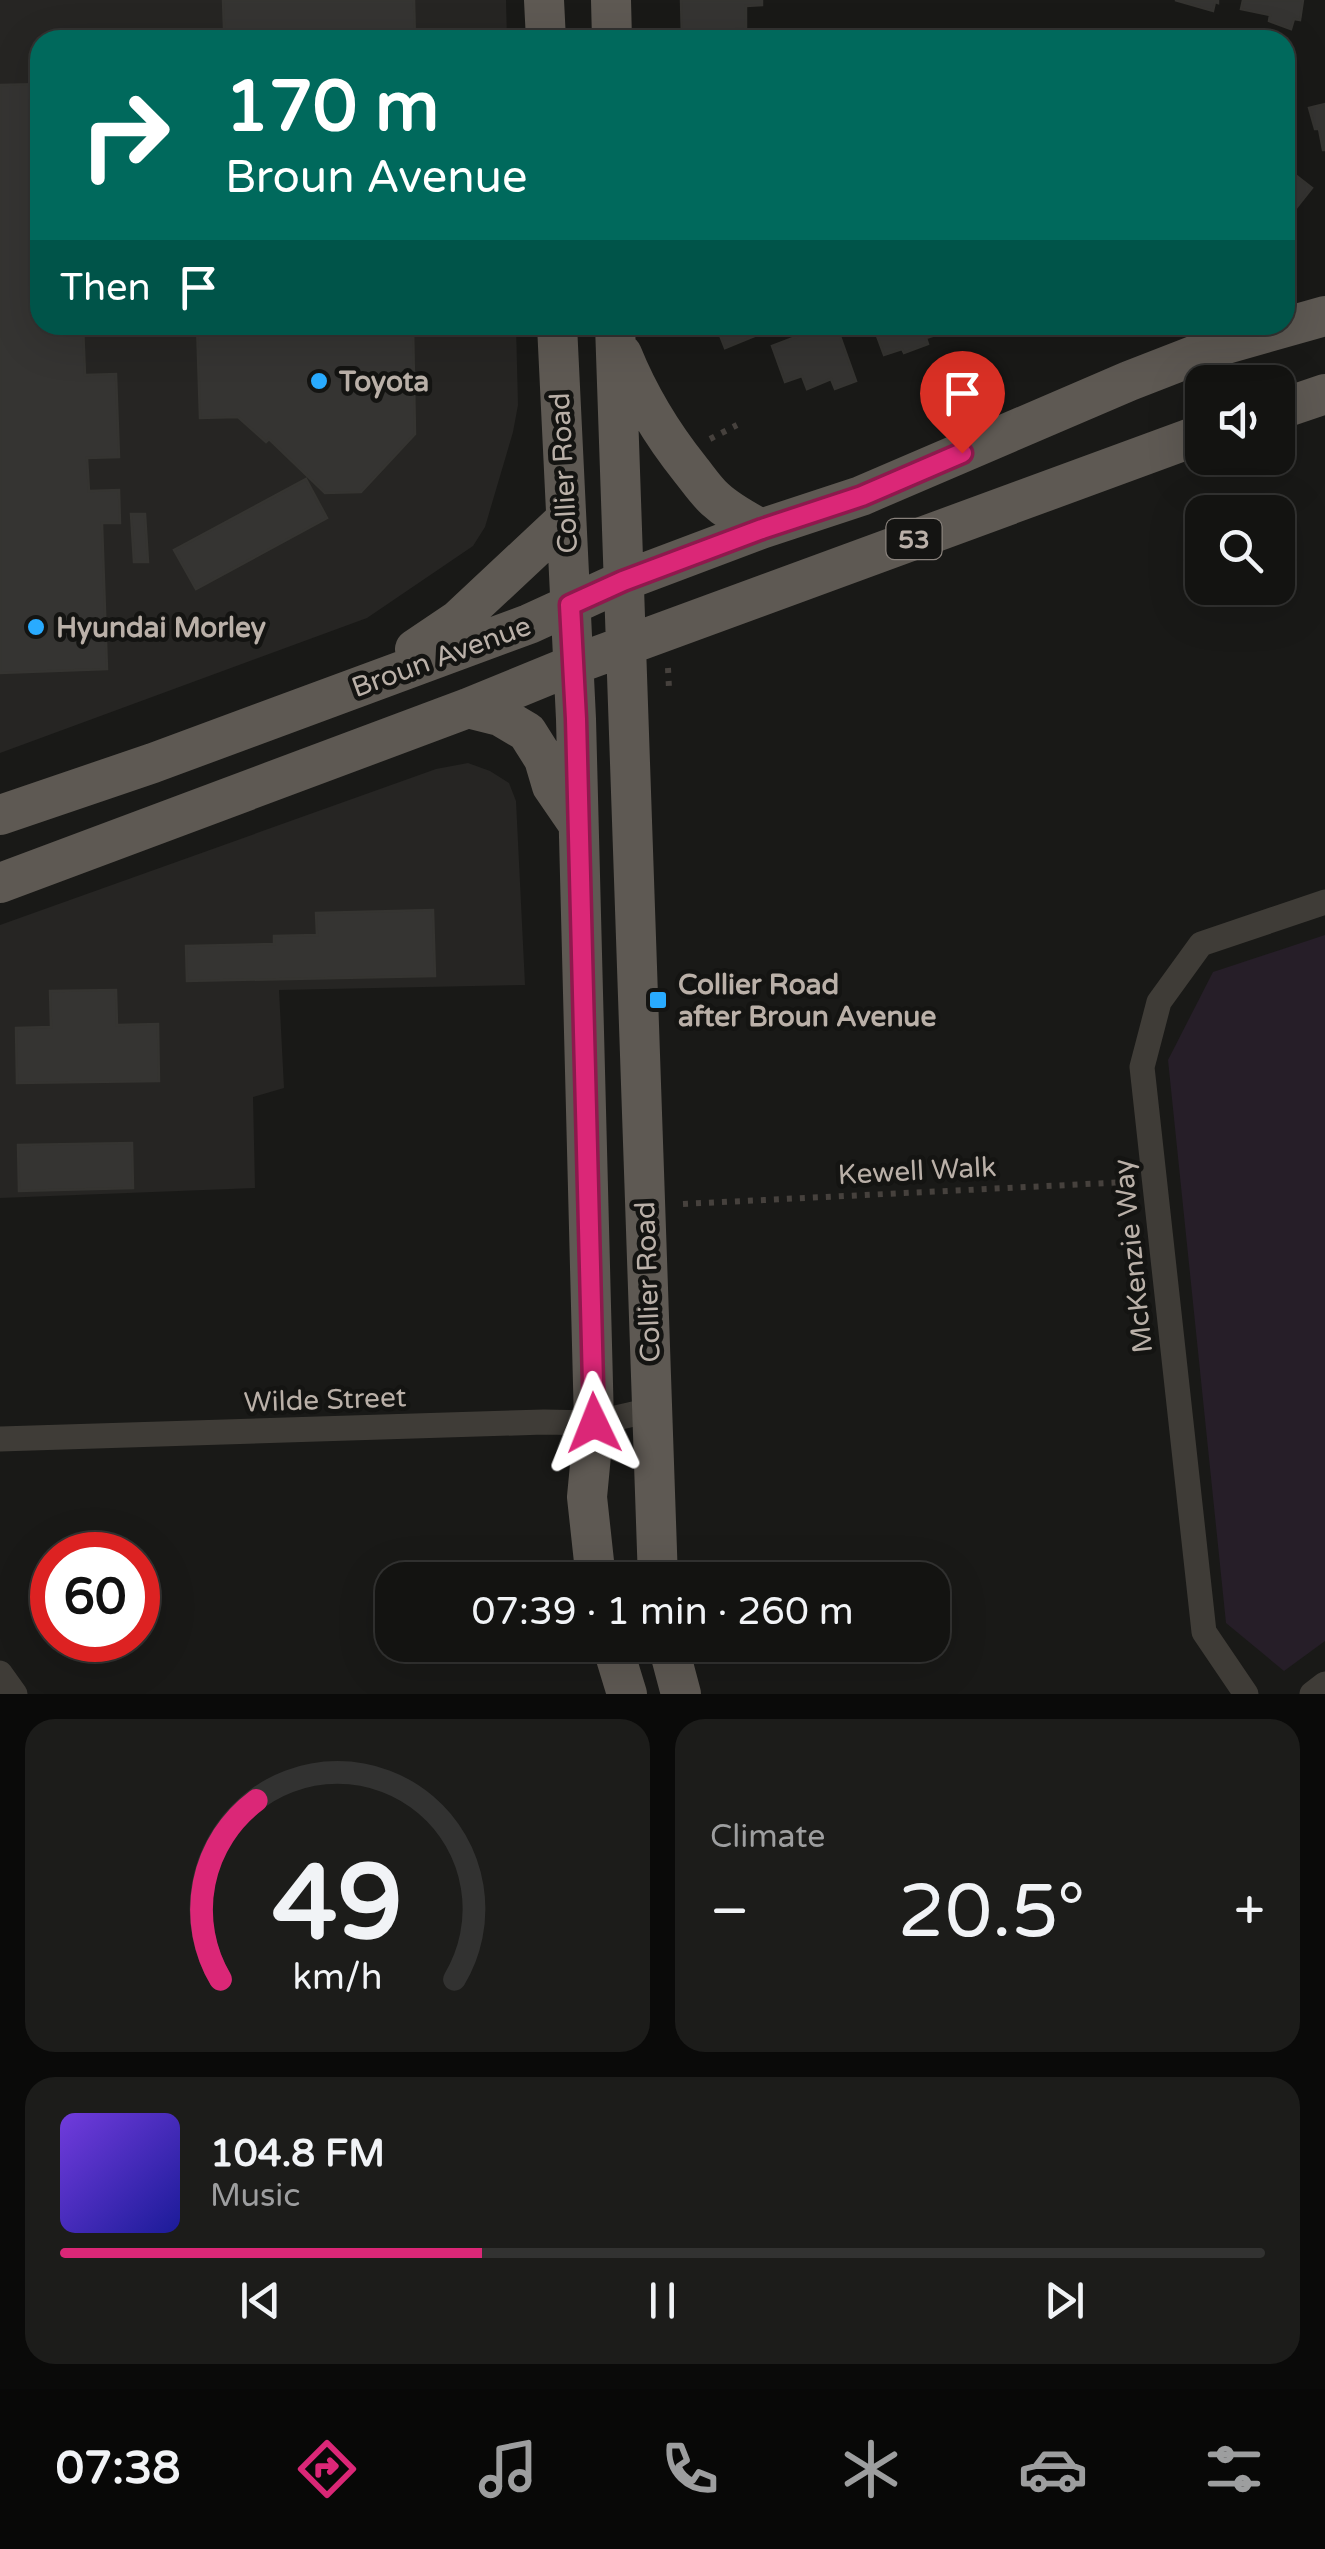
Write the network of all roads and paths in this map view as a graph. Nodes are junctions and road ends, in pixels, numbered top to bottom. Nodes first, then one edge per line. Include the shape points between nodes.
1 (544, 0) edge
2 (611, 0) edge
3 (546, 30) edge
4 (612, 30) edge
5 (1325, 316) edge
6 (1295, 324) edge
7 (557, 335) edge
8 (615, 335) edge
9 (616, 335) edge
10 (1258, 335) edge
11 (1325, 394) edge
12 (1295, 404) edge
13 (1185, 440) edge
14 (565, 520) junction
15 (762, 529) junction
16 (623, 581) junction
17 (570, 605) junction
18 (627, 647) junction
19 (573, 665) junction
20 (352, 689) junction
21 (468, 708) junction
22 (0, 816) edge
23 (578, 824) junction
24 (0, 883) edge
25 (1325, 902) edge
26 (1154, 1181) junction
27 (683, 1204) dead end
28 (651, 1410) junction
29 (594, 1423) junction
30 (0, 1439) edge
31 (594, 1562) edge
32 (657, 1562) edge
33 (617, 1662) edge
34 (673, 1662) edge
35 (0, 1673) edge
36 (1325, 1684) edge
37 (15, 1694) edge
38 (627, 1694) edge
39 (681, 1694) edge
40 (1246, 1694) edge
41 (1312, 1694) edge

1 - 3 main road
2 - 4 main road
5 - 6 main road, Broun Avenue / 53
7 - 14 main road, Collier Road
8 - 16 main road, Collier Road
9 - 15 main road via 634,382 681,458 714,498
10 - 15 main road, Broun Avenue / 53 via 1129,380 862,496
11 - 12 main road
13 - 18 main road, Broun Avenue / 53
14 - 17 main road, Collier Road
14 - 20 main road via 458,620
15 - 16 main road, Broun Avenue / 53
16 - 17 main road, Broun Avenue / 53
16 - 18 main road, Collier Road
17 - 19 main road, Collier Road
17 - 20 main road, Broun Avenue / 53
18 - 19 main road, Broun Avenue / 53
18 - 28 main road, Collier Road
19 - 21 main road, Broun Avenue / 53
19 - 23 main road, Collier Road
20 - 22 main road, Broun Avenue / 53
21 - 23 main road via 527,732
21 - 24 main road, Broun Avenue / 53
23 - 29 main road, Collier Road
25 - 26 street, McKenzie Way via 1201,944 1159,1002 1142,1066
26 - 27 path, Kewell Walk
26 - 40 street, McKenzie Way via 1204,1632
28 - 29 street, Wilde Street
28 - 32 main road, Collier Road
29 - 30 street, Wilde Street
29 - 31 main road, Collier Road via 586,1497
33 - 38 main road
34 - 39 main road
35 - 37 street
36 - 41 street

